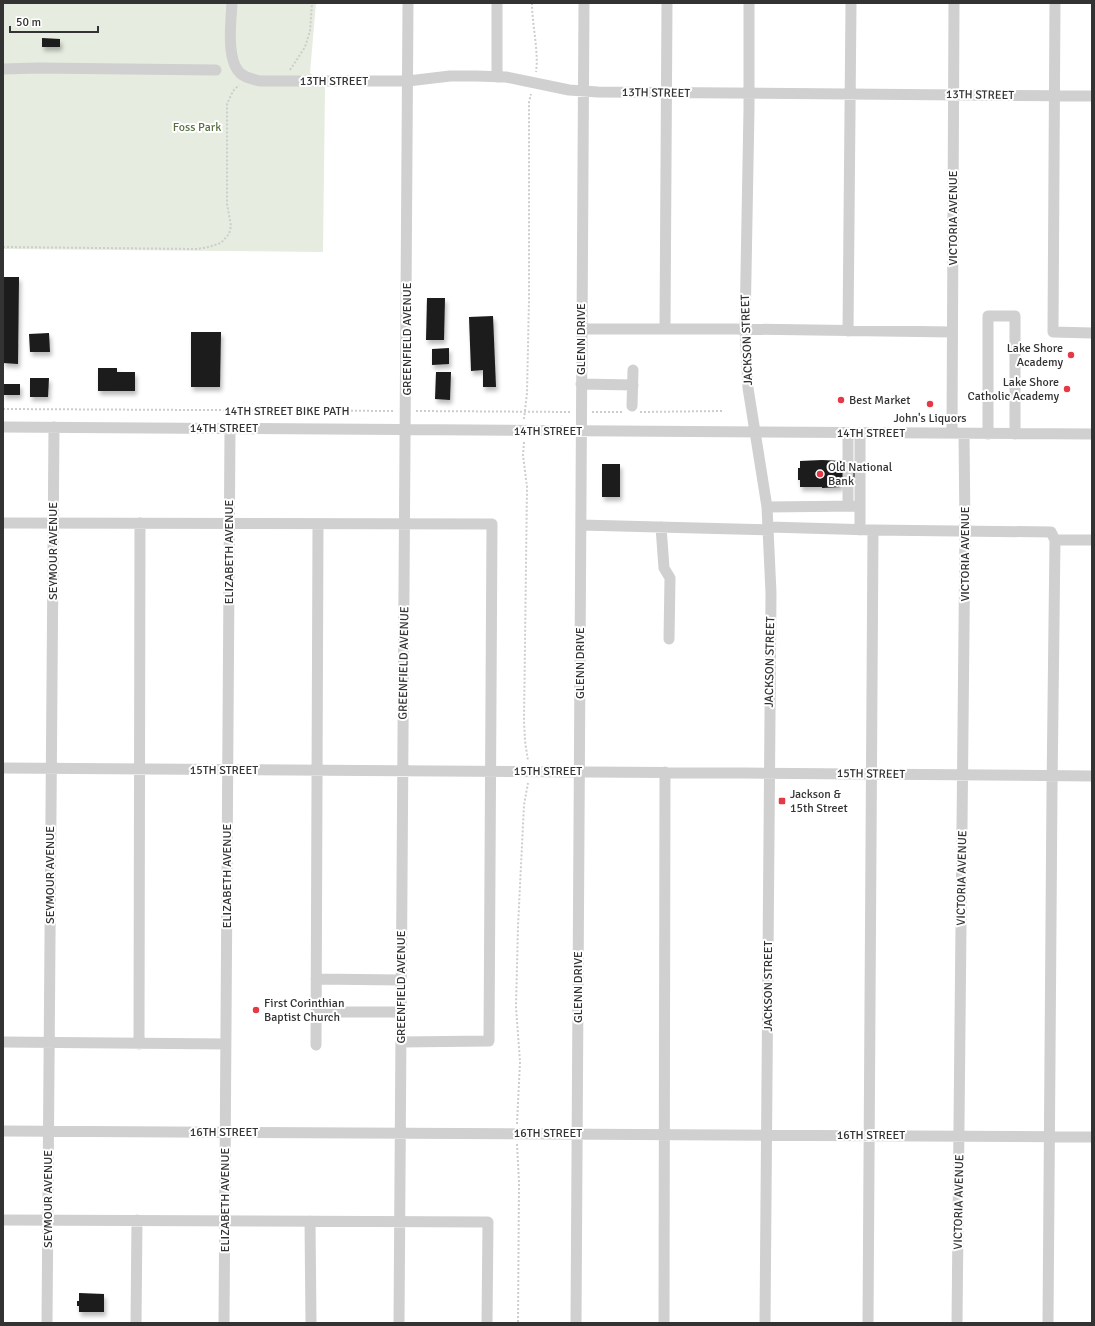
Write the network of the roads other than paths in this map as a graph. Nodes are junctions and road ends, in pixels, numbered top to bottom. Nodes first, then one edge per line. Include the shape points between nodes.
1 (232, 3) edge
2 (408, 3) edge
3 (497, 3) edge
4 (584, 3) edge
5 (667, 3) edge
6 (749, 3) edge
7 (851, 3) edge
8 (954, 3) edge
9 (1055, 3) edge
10 (3, 69) edge
11 (216, 70) dead end
12 (497, 77) junction
13 (408, 81) junction
14 (583, 92) junction
15 (666, 93) junction
16 (749, 94) junction
17 (851, 95) junction
18 (954, 95) junction
19 (1054, 96) junction
20 (1092, 96) edge
21 (665, 328) junction
22 (581, 329) junction
23 (745, 329) junction
24 (848, 331) junction
25 (952, 332) junction
26 (1092, 333) edge
27 (633, 370) dead end
28 (581, 384) junction
29 (632, 385) junction
30 (633, 410) road end
31 (3, 427) edge
32 (54, 427) junction
33 (230, 428) junction
34 (406, 430) junction
35 (580, 431) junction
36 (755, 432) junction
37 (853, 433) junction
38 (952, 433) junction
39 (964, 434) junction
40 (988, 434) junction
41 (1015, 434) junction
42 (1092, 434) edge
43 (768, 506) junction
44 (854, 506) junction
45 (3, 523) edge
46 (53, 523) junction
47 (140, 523) junction
48 (229, 524) junction
49 (318, 524) junction
50 (405, 524) junction
51 (581, 525) junction
52 (661, 527) junction
53 (769, 528) junction
54 (860, 530) junction
55 (873, 530) junction
56 (965, 530) junction
57 (1055, 540) junction
58 (1092, 540) edge
59 (669, 639) dead end
60 (3, 768) edge
61 (51, 769) junction
62 (140, 769) junction
63 (227, 770) junction
64 (317, 770) junction
65 (403, 771) junction
66 (491, 771) junction
67 (580, 772) junction
68 (665, 772) junction
69 (770, 773) junction
70 (872, 774) junction
71 (963, 775) junction
72 (1052, 776) junction
73 (1092, 776) edge
74 (316, 979) junction
75 (401, 980) junction
76 (316, 1012) junction
77 (401, 1012) junction
78 (3, 1042) edge
79 (401, 1042) junction
80 (49, 1043) junction
81 (139, 1044) junction
82 (226, 1044) junction
83 (316, 1045) dead end
84 (3, 1131) edge
85 (48, 1131) junction
86 (225, 1132) junction
87 (401, 1133) junction
88 (578, 1134) junction
89 (664, 1134) junction
90 (766, 1134) junction
91 (870, 1135) junction
92 (959, 1136) junction
93 (1050, 1137) junction
94 (1092, 1137) edge
95 (3, 1220) edge
96 (48, 1220) junction
97 (137, 1220) junction
98 (224, 1221) junction
99 (310, 1221) junction
100 (400, 1222) junction
101 (47, 1323) edge
102 (136, 1323) edge
103 (224, 1323) edge
104 (311, 1323) edge
105 (399, 1323) edge
106 (487, 1323) edge
107 (576, 1323) edge
108 (664, 1323) edge
109 (765, 1323) edge
110 (868, 1323) edge
111 (957, 1323) edge
112 (1048, 1323) edge

1 - 13 street, 13TH STREET via 232,58 240,73 253,79 285,82
2 - 13 street, GREENFIELD AVENUE
3 - 12 street
4 - 14 street, GLENN DRIVE
5 - 15 street
6 - 16 street, JACKSON STREET
7 - 17 street
8 - 18 street, VICTORIA AVENUE
9 - 19 street
10 - 11 street
12 - 13 street, 13TH STREET via 450,76
12 - 14 street, 13TH STREET
13 - 34 street, GREENFIELD AVENUE
14 - 15 street, 13TH STREET
14 - 22 street, GLENN DRIVE
15 - 16 street, 13TH STREET
15 - 21 street
16 - 17 street, 13TH STREET
16 - 23 street, JACKSON STREET
17 - 18 street, 13TH STREET
17 - 24 street
18 - 19 street, 13TH STREET
18 - 25 street, VICTORIA AVENUE
19 - 20 street, 13TH STREET
19 - 26 street via 1053,332
21 - 22 street
21 - 23 street
22 - 28 street, GLENN DRIVE
23 - 24 street
23 - 36 street, JACKSON STREET via 747,378
24 - 25 street
25 - 38 street, VICTORIA AVENUE
27 - 29 street
28 - 29 street
28 - 35 street, GLENN DRIVE
29 - 30 street
31 - 32 street, 14TH STREET
32 - 33 street, 14TH STREET
32 - 46 street, SEYMOUR AVENUE
33 - 34 street, 14TH STREET
33 - 48 street, ELIZABETH AVENUE
34 - 35 street, 14TH STREET
34 - 50 street, GREENFIELD AVENUE
35 - 36 street, 14TH STREET
35 - 51 street, GLENN DRIVE
36 - 37 street, 14TH STREET
36 - 43 street, JACKSON STREET
37 - 38 street, 14TH STREET
37 - 44 street
38 - 39 street, 14TH STREET
39 - 40 street, 14TH STREET
39 - 56 street, VICTORIA AVENUE
40 - 41 street, 14TH STREET
40 - 41 street via 988,316 1015,316
41 - 42 street, 14TH STREET
43 - 44 street
43 - 53 street, JACKSON STREET
44 - 54 street
45 - 46 street
46 - 47 street
46 - 61 street, SEYMOUR AVENUE
47 - 48 street
47 - 62 street
48 - 49 street
48 - 63 street, ELIZABETH AVENUE
49 - 50 street
49 - 64 street
50 - 65 street, GREENFIELD AVENUE
50 - 66 street via 492,524
51 - 52 street
51 - 67 street, GLENN DRIVE
52 - 53 street
52 - 59 street via 664,568 670,578
53 - 54 street
53 - 69 street, JACKSON STREET
54 - 55 street
55 - 56 street
55 - 70 street
56 - 57 street via 1051,532
56 - 71 street, VICTORIA AVENUE
57 - 58 street
57 - 72 street
60 - 61 street, 15TH STREET
61 - 62 street, 15TH STREET
61 - 80 street, SEYMOUR AVENUE
62 - 63 street, 15TH STREET
62 - 81 street
63 - 64 street, 15TH STREET
63 - 82 street, ELIZABETH AVENUE
64 - 65 street, 15TH STREET
64 - 74 street
65 - 66 street, 15TH STREET
65 - 75 street, GREENFIELD AVENUE
66 - 67 street, 15TH STREET
66 - 79 street via 489,1041
67 - 68 street, 15TH STREET
67 - 88 street, GLENN DRIVE
68 - 69 street, 15TH STREET
68 - 89 street
69 - 70 street, 15TH STREET
69 - 90 street, JACKSON STREET
70 - 71 street, 15TH STREET
70 - 91 street
71 - 72 street, 15TH STREET
71 - 92 street, VICTORIA AVENUE
72 - 73 street, 15TH STREET
72 - 93 street
74 - 75 street
74 - 76 street
75 - 77 street, GREENFIELD AVENUE
76 - 77 street
76 - 83 street
77 - 79 street, GREENFIELD AVENUE
78 - 80 street
79 - 87 street, GREENFIELD AVENUE
80 - 81 street
80 - 85 street, SEYMOUR AVENUE
81 - 82 street
82 - 86 street, ELIZABETH AVENUE
84 - 85 street, 16TH STREET
85 - 86 street, 16TH STREET
85 - 96 street, SEYMOUR AVENUE
86 - 87 street, 16TH STREET
86 - 98 street, ELIZABETH AVENUE
87 - 88 street, 16TH STREET
87 - 100 street, GREENFIELD AVENUE
88 - 89 street, 16TH STREET
88 - 107 street, GLENN DRIVE
89 - 90 street, 16TH STREET
89 - 108 street
90 - 91 street, 16TH STREET
90 - 109 street, JACKSON STREET
91 - 92 street, 16TH STREET
91 - 110 street
92 - 93 street, 16TH STREET
92 - 111 street, VICTORIA AVENUE
93 - 94 street, 16TH STREET
93 - 112 street
95 - 96 street
96 - 97 street
96 - 101 street, SEYMOUR AVENUE
97 - 98 street
97 - 102 street
98 - 99 street
98 - 103 street, ELIZABETH AVENUE
99 - 100 street
99 - 104 street
100 - 105 street, GREENFIELD AVENUE
100 - 106 street via 488,1222

